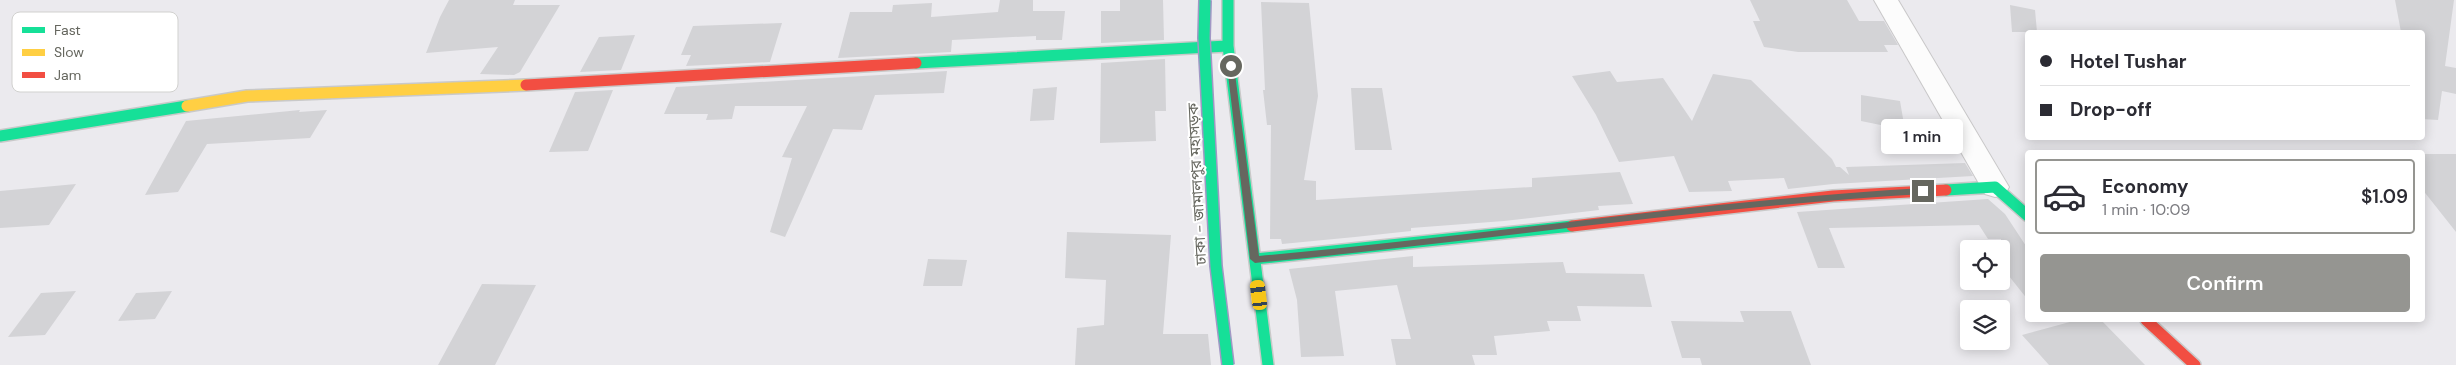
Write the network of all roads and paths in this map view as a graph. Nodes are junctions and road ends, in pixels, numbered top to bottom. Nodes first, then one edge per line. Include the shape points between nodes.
1 (1205, 0) edge
2 (1228, 0) edge
3 (1886, 0) edge
4 (1228, 46) junction
5 (0, 136) edge
6 (1995, 187) junction
7 (2025, 213) edge
8 (1255, 259) junction
9 (2148, 322) edge
10 (1228, 365) edge
11 (1268, 365) edge
12 (2195, 365) edge

1 - 10 main road, ঢাকা - জামালপুর মহাসড়ক, bridge via 1204,38 1216,266
2 - 4 main road
3 - 6 street
4 - 5 main road via 454,89 247,96
4 - 8 main road
6 - 7 main road
6 - 8 main road via 1833,196
8 - 11 main road
9 - 12 main road

